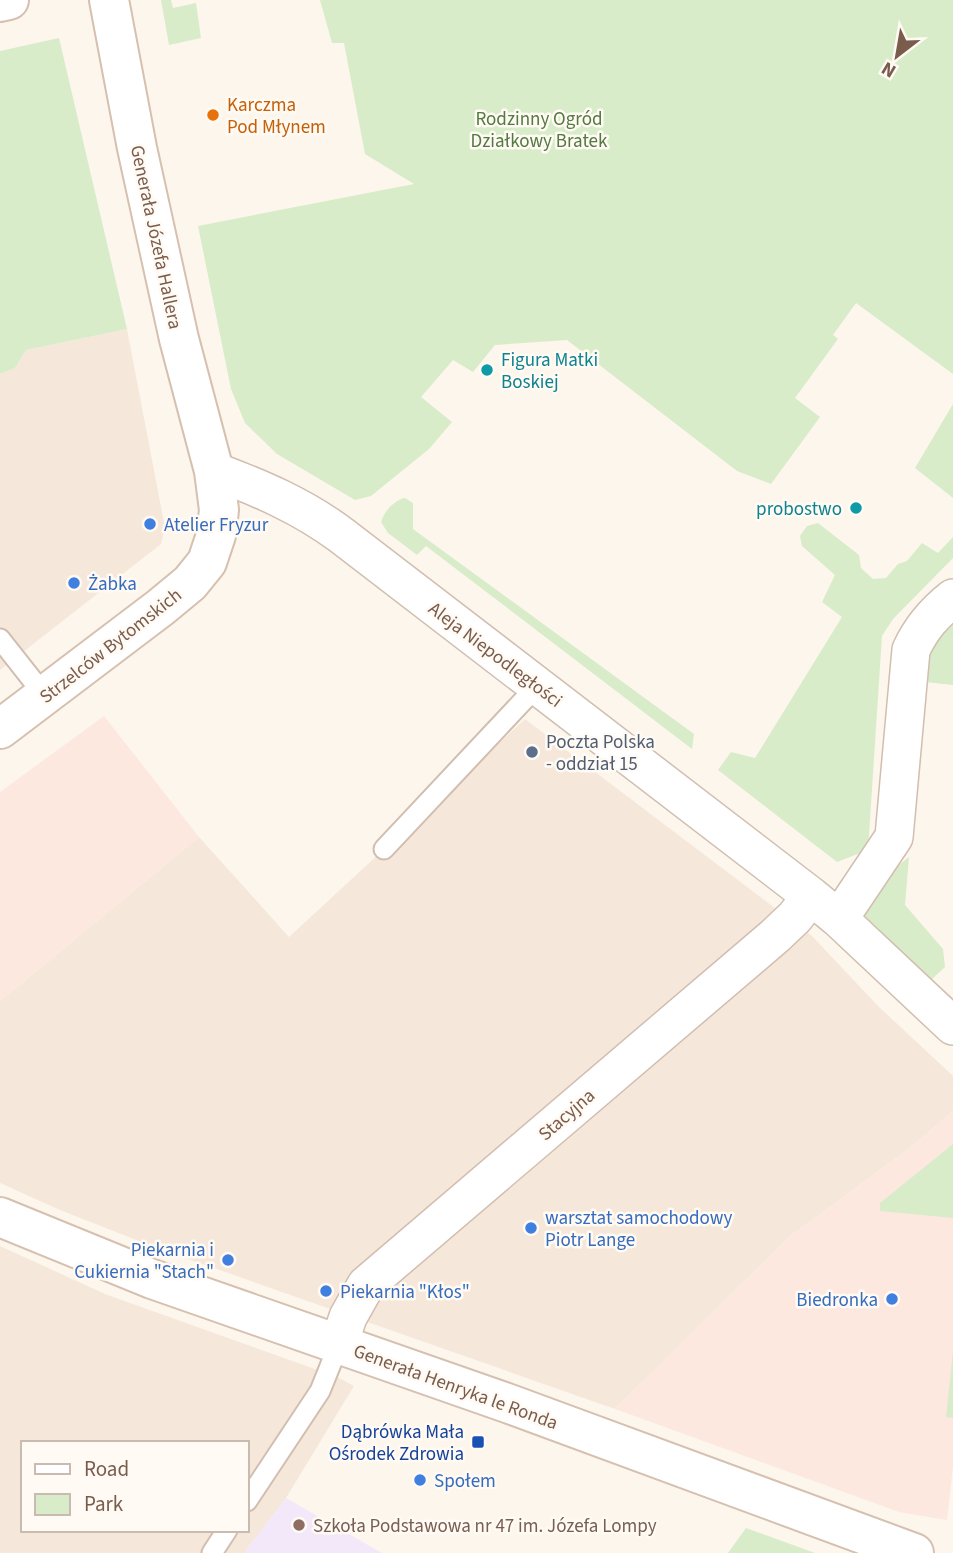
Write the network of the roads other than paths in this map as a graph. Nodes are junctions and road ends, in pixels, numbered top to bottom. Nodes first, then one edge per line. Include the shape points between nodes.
1 (9, 0) edge
2 (109, 0) edge
3 (0, 2) edge
4 (214, 471) junction
5 (953, 598) edge
6 (0, 639) edge
7 (538, 685) junction
8 (45, 696) junction
9 (0, 729) edge
10 (384, 849) dead end
11 (811, 896) junction
12 (839, 919) junction
13 (953, 1026) edge
14 (0, 1217) edge
15 (339, 1344) junction
16 (248, 1499) edge
17 (226, 1532) edge
18 (212, 1553) edge
19 (914, 1553) edge

1 - 3 street
2 - 4 street, Generała Józefa Hallera via 179,339
4 - 7 street, Aleja Niepodległości via 313,514
4 - 8 street, Strzelców Bytomskich via 219,510 207,562 161,607
5 - 12 street via 935,612 911,650 894,837
6 - 8 lane
7 - 10 lane
7 - 11 street, Aleja Niepodległości
8 - 9 street, Strzelców Bytomskich
11 - 12 street, Aleja Niepodległości
11 - 15 street, Stacyjna via 775,936 366,1285
12 - 13 street, Aleja Niepodległości
14 - 15 street, Generała Henryka le Ronda via 152,1279
15 - 16 lane via 320,1391
15 - 19 street, Generała Henryka le Ronda
17 - 18 lane

